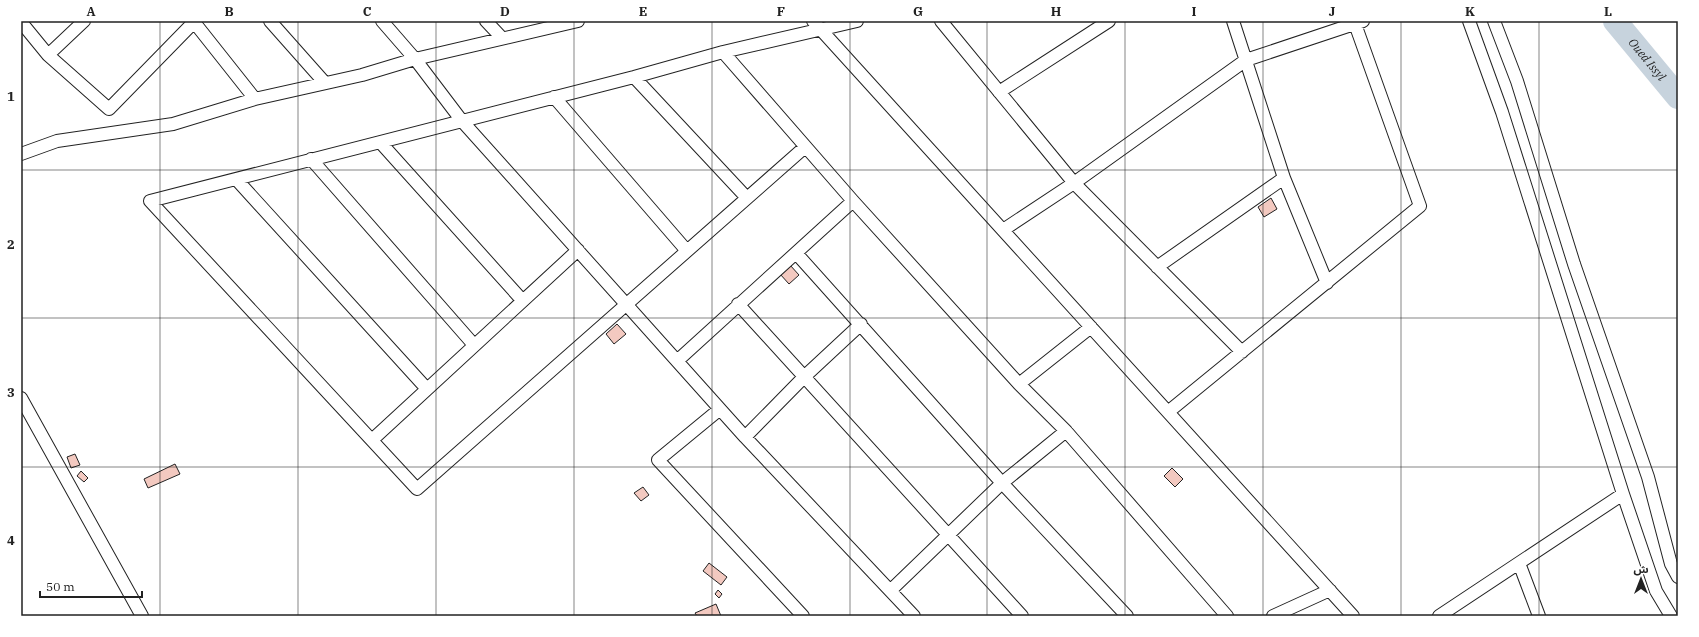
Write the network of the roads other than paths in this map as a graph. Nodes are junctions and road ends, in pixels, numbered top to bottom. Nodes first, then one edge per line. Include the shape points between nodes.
1 (84, 21) edge
2 (270, 21) edge
3 (382, 21) edge
4 (486, 21) edge
5 (578, 21) edge
6 (857, 21) edge
7 (940, 21) edge
8 (1109, 21) edge
9 (1233, 21) edge
10 (1469, 21) edge
11 (1494, 21) edge
12 (21, 22) edge
13 (194, 22) edge
14 (1357, 22) edge
15 (817, 25) edge
16 (502, 38) junction
17 (723, 52) junction
18 (48, 55) junction
19 (415, 59) junction
20 (1246, 60) junction
21 (634, 77) junction
22 (325, 84) junction
23 (999, 92) junction
24 (554, 97) junction
25 (254, 99) junction
26 (462, 121) junction
27 (380, 142) junction
28 (804, 147) junction
29 (21, 154) edge
30 (311, 160) junction
31 (1284, 178) junction
32 (236, 179) junction
33 (1074, 184) junction
34 (747, 198) junction
35 (853, 201) junction
36 (1003, 230) junction
37 (578, 250) junction
38 (687, 251) junction
39 (796, 253) junction
40 (1157, 266) junction
41 (1327, 283) junction
42 (522, 300) junction
43 (627, 304) junction
44 (738, 304) junction
45 (861, 324) junction
46 (1091, 327) junction
47 (474, 345) junction
48 (1242, 352) junction
49 (677, 361) junction
50 (804, 377) junction
51 (1018, 384) junction
52 (427, 389) junction
53 (21, 398) edge
54 (720, 409) junction
55 (1168, 412) junction
56 (1066, 431) junction
57 (745, 437) junction
58 (372, 440) junction
59 (1002, 483) junction
60 (1623, 494) junction
61 (949, 536) junction
62 (1519, 563) junction
63 (1678, 577) edge
64 (892, 590) junction
65 (1330, 590) junction
66 (142, 616) edge
67 (803, 616) edge
68 (914, 616) edge
69 (1022, 616) edge
70 (1127, 616) edge
71 (1227, 616) edge
72 (1273, 616) edge
73 (1353, 616) edge
74 (1439, 616) edge
75 (1540, 616) edge
76 (1671, 616) edge

1 - 18 street
2 - 22 street
3 - 19 street
4 - 16 street
5 - 16 street
6 - 15 street
7 - 23 street
8 - 23 street
9 - 20 street
10 - 60 street via 1502,112
11 - 63 street via 1517,81 1574,264 1648,477 1671,564
12 - 18 street
13 - 18 street via 109,109
13 - 25 street
14 - 20 street
14 - 41 street via 1420,206
15 - 17 street
15 - 36 street
16 - 19 street
17 - 21 street
17 - 28 street
19 - 22 street
19 - 26 street
20 - 31 street
20 - 33 street
21 - 24 street
21 - 34 street
22 - 25 street
23 - 33 street
24 - 26 street
24 - 38 street
25 - 29 street via 173,124 57,141
26 - 27 street
26 - 37 street
27 - 30 street
27 - 42 street
28 - 34 street
28 - 35 street
30 - 32 street
30 - 47 street
31 - 40 street
31 - 41 street
32 - 52 street
32 - 58 street via 150,201
33 - 36 street
33 - 40 street
34 - 38 street
35 - 39 street
35 - 51 street
36 - 46 street
37 - 42 street
37 - 43 street
38 - 43 street
39 - 44 street
39 - 45 street
40 - 48 street
41 - 48 street
42 - 47 street
43 - 49 street
43 - 58 street via 417,489
44 - 49 street
44 - 50 street
45 - 50 street
45 - 59 street
46 - 51 street
46 - 55 street
47 - 52 street
48 - 55 street
49 - 54 street
50 - 57 street
50 - 61 street
51 - 56 street
52 - 58 street
53 - 66 street
54 - 57 street
54 - 67 street via 658,460
55 - 65 street
56 - 59 street
56 - 71 street
57 - 64 street
59 - 61 street
59 - 70 street
60 - 62 street
60 - 76 street via 1656,591
61 - 64 street
61 - 69 street
62 - 74 street
62 - 75 street
64 - 68 street
65 - 72 street
65 - 73 street

